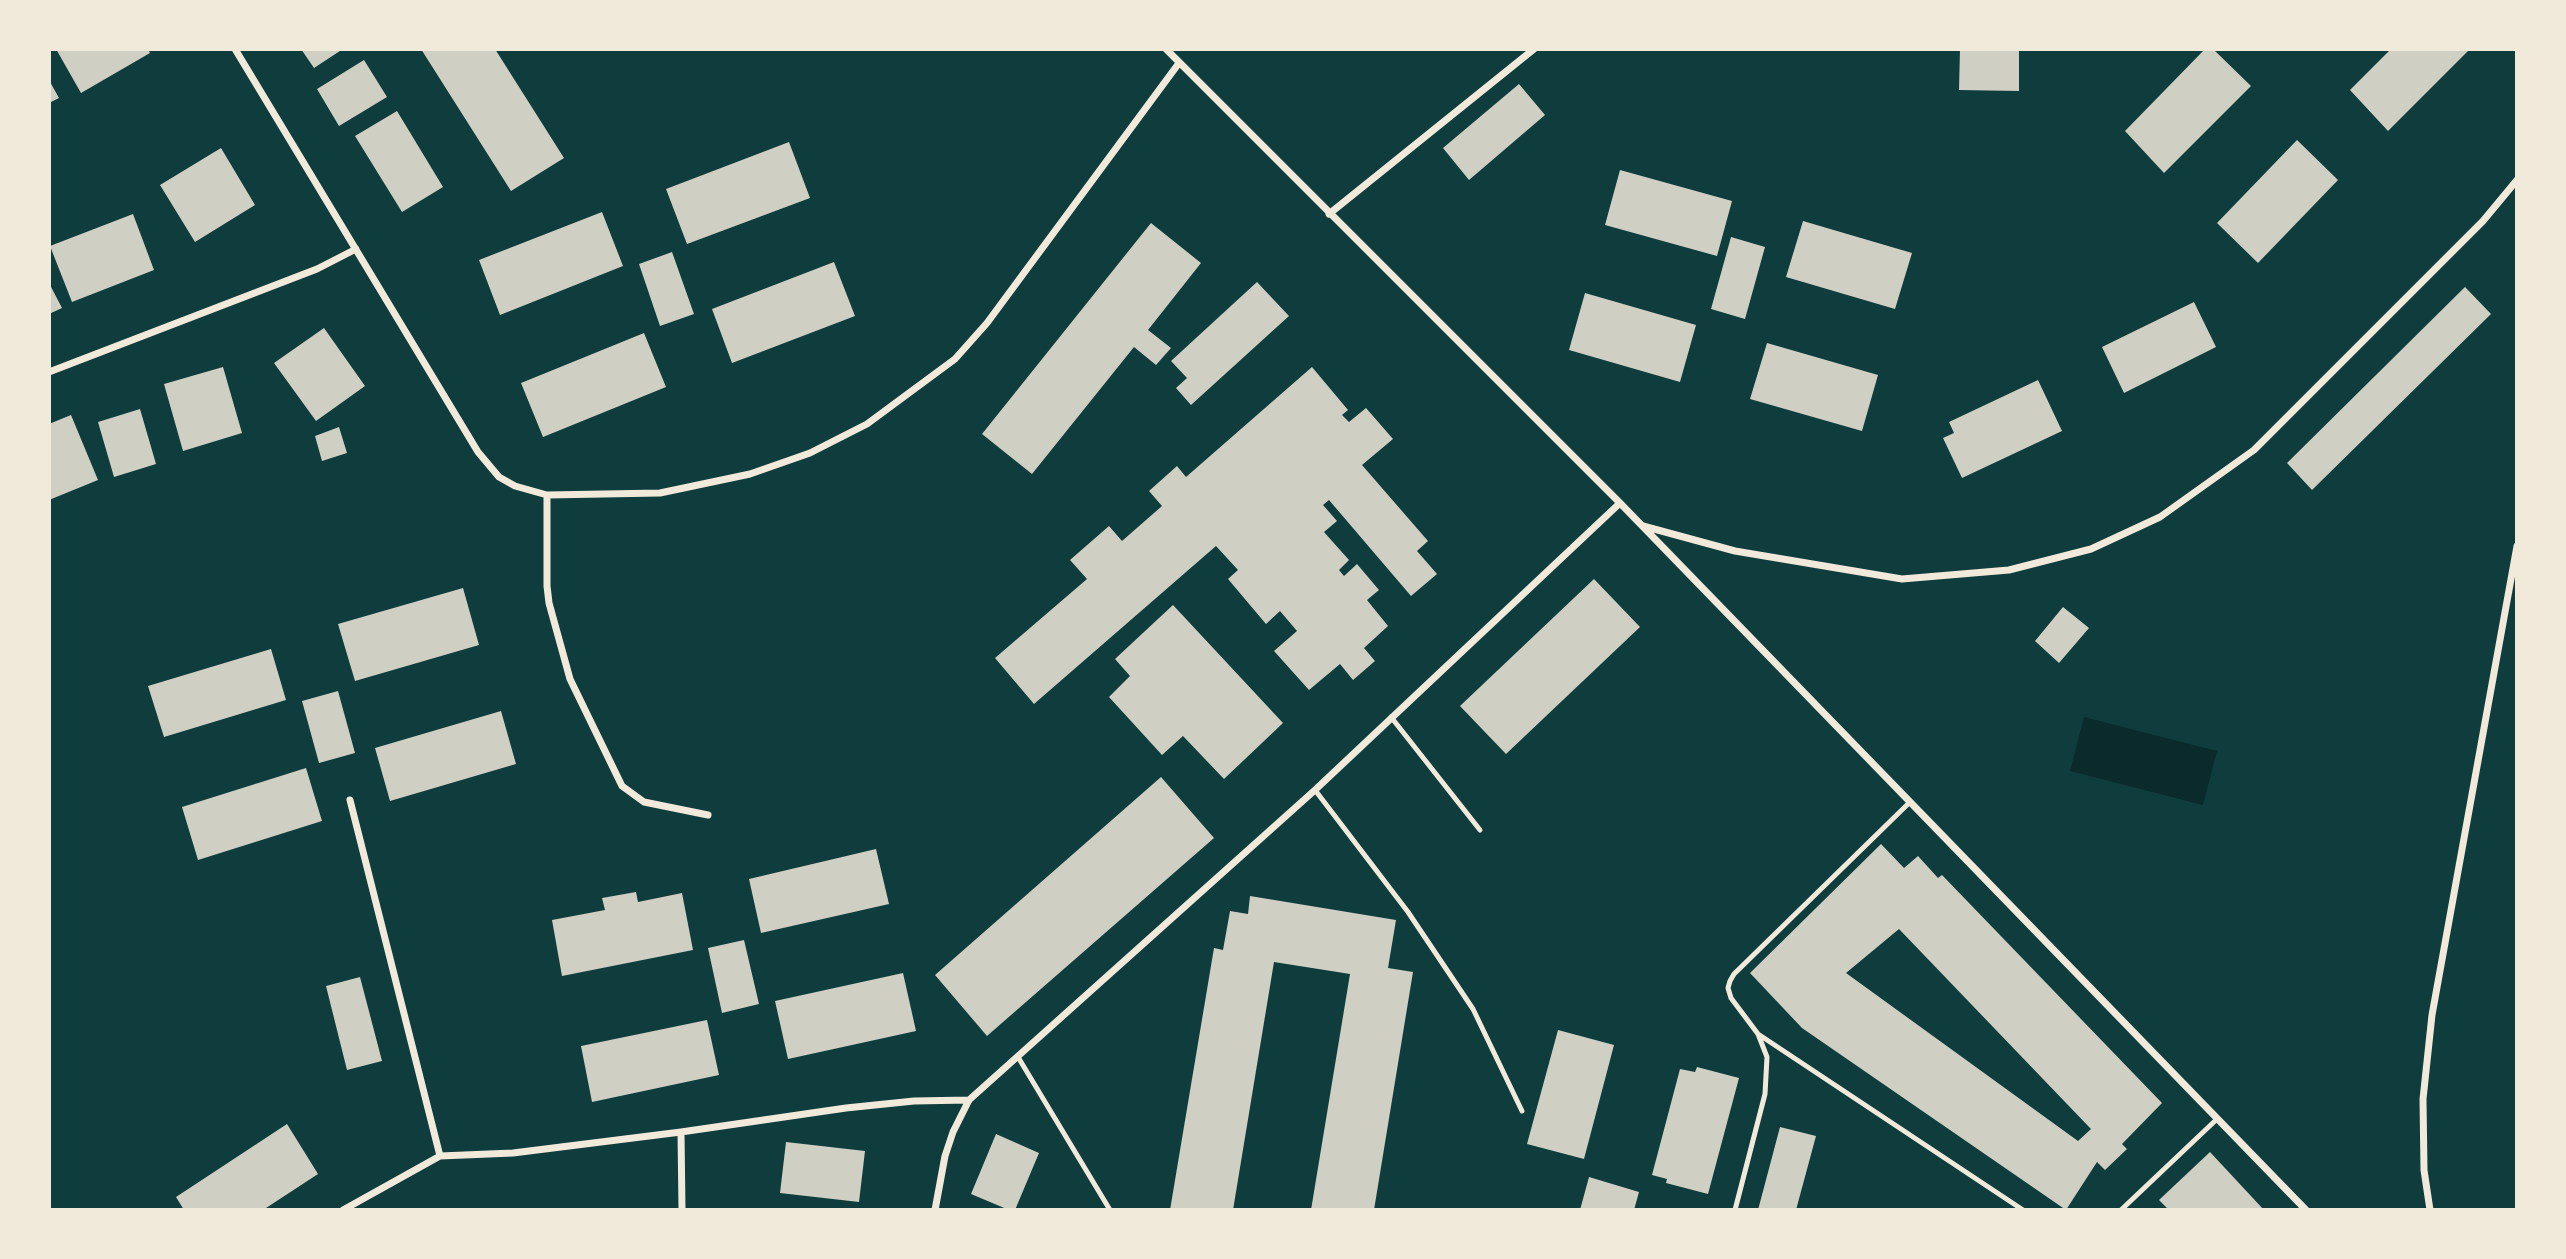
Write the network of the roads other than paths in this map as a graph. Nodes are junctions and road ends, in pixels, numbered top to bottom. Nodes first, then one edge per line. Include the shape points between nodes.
1 (235, 49) edge
2 (1166, 49) edge
3 (1534, 49) edge
4 (1179, 62) junction
5 (2517, 180) edge
6 (1329, 214) junction
7 (356, 249) junction
8 (49, 372) edge
9 (547, 495) junction
10 (1620, 503) junction
11 (1643, 526) junction
12 (2517, 546) edge
13 (2513, 594) edge
14 (1391, 717) junction
15 (1315, 790) junction
16 (350, 800) dead end
17 (1910, 802) junction
18 (708, 815) dead end
19 (1480, 830) dead end
20 (1758, 1034) junction
21 (1018, 1057) junction
22 (969, 1100) junction
23 (1522, 1111) dead end
24 (2217, 1119) junction
25 (681, 1132) junction
26 (440, 1156) junction
27 (343, 1210) edge
28 (682, 1210) edge
29 (935, 1210) edge
30 (1110, 1210) edge
31 (1735, 1210) edge
32 (2023, 1210) edge
33 (2121, 1210) edge
34 (2305, 1210) edge
35 (2430, 1210) edge

1 - 7 street
2 - 4 street
3 - 6 street
4 - 6 street
4 - 9 street via 987,323 955,359 867,424 810,453 750,474 660,493
5 - 11 street via 2483,221 2255,450 2160,517 2091,549 2009,570 1902,579 1735,551
6 - 10 street
7 - 8 street via 317,269
7 - 9 street via 478,452 499,477
9 - 18 street via 550,603 570,680 622,786 644,802
10 - 11 street
10 - 14 street
11 - 17 street
12 - 13 street
13 - 35 street via 2432,1015 2423,1099
14 - 15 street
14 - 19 lane
15 - 21 street
15 - 23 lane via 1408,912 1473,1009
16 - 26 street
17 - 20 lane via 1734,974 1728,988 1731,998
17 - 24 street
20 - 31 lane via 1767,1056 1765,1094
20 - 32 lane
21 - 22 street
21 - 30 lane
22 - 25 street via 846,1108
22 - 29 street via 945,1156
24 - 33 lane
24 - 34 street
25 - 26 street via 513,1153
25 - 28 street
26 - 27 street

